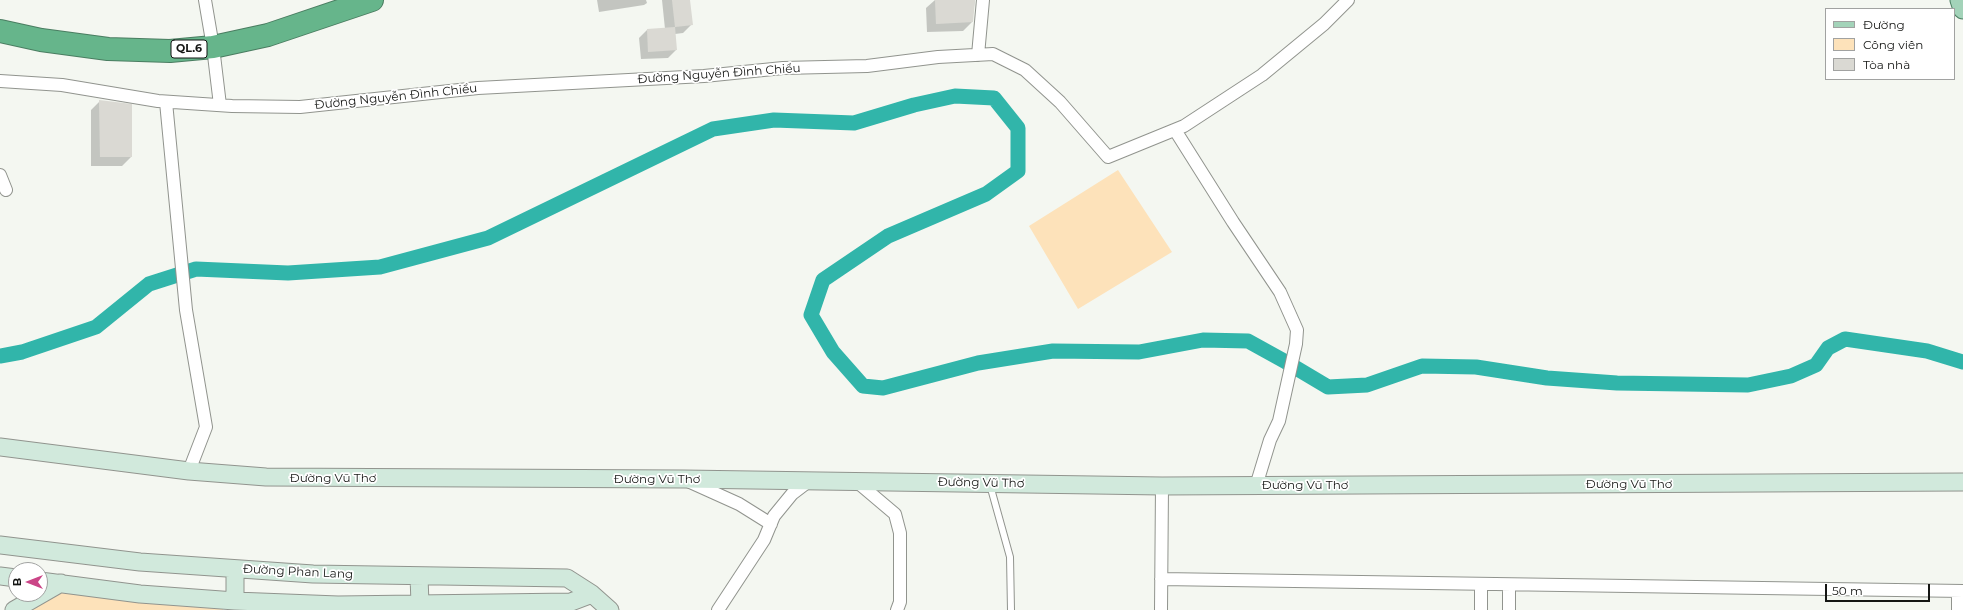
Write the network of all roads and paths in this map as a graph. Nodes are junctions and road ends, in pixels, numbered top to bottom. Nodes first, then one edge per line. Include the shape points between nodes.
1 (205, 0) edge
2 (372, 0) edge
3 (983, 0) edge
4 (1348, 0) edge
5 (1960, 0) edge
6 (1963, 9) edge
7 (0, 30) edge
8 (213, 47) junction
9 (978, 55) junction
10 (0, 81) edge
11 (166, 102) junction
12 (220, 105) junction
13 (1175, 130) junction
14 (0, 175) edge
15 (6, 190) dead end
16 (0, 448) edge
17 (189, 471) junction
18 (684, 479) junction
19 (809, 481) junction
20 (856, 481) junction
21 (1963, 482) edge
22 (989, 483) junction
23 (1162, 486) junction
24 (1256, 486) junction
25 (770, 524) junction
26 (0, 545) edge
27 (235, 568) junction
28 (419, 576) junction
29 (1161, 579) junction
30 (48, 582) edge
31 (61, 583) junction
32 (1481, 584) junction
33 (1509, 585) junction
34 (1960, 591) edge
35 (592, 594) junction
36 (235, 605) edge
37 (571, 606) edge
38 (420, 607) edge
39 (14, 610) edge
40 (610, 610) edge
41 (718, 610) edge
42 (897, 610) edge
43 (1011, 610) edge
44 (1161, 610) edge
45 (1481, 610) edge
46 (1509, 610) edge
47 (1958, 610) edge

1 - 8 street
2 - 8 highway, QL.6 via 268,35
3 - 9 street
4 - 13 street, Đường Nguyễn Đình Chiểu via 1324,24 1262,75
5 - 6 main road
7 - 8 highway, QL.6 via 41,40 108,49 170,51
8 - 12 street
9 - 12 street, Đường Nguyễn Đình Chiểu via 867,66 783,68 658,79 478,88 300,107
9 - 13 street, Đường Nguyễn Đình Chiểu via 993,54 1025,70 1060,102 1108,157
10 - 11 street, Đường Nguyễn Đình Chiểu via 62,85
11 - 12 street, Đường Nguyễn Đình Chiểu
11 - 17 street via 190,328 206,427
13 - 24 street via 1280,292 1296,330 1296,344 1279,421 1270,440
14 - 15 street
16 - 17 main road, Đường Vũ Thơ
17 - 18 main road, Đường Vũ Thơ via 266,477
18 - 19 main road, Đường Vũ Thơ
18 - 25 street via 739,504
19 - 20 main road, Đường Vũ Thơ
19 - 25 street via 792,494
20 - 22 main road, Đường Vũ Thơ
20 - 42 street via 895,514 900,532 900,602
21 - 24 main road, Đường Vũ Thơ
22 - 23 main road, Đường Vũ Thơ
22 - 43 lane via 1010,557
23 - 24 main road, Đường Vũ Thơ
23 - 29 street
25 - 41 street via 764,540
26 - 27 main road, Đường Phan Lang via 140,562
27 - 28 main road, Đường Phan Lang via 313,574
27 - 36 main road
28 - 35 main road, Đường Phan Lang via 567,578
28 - 38 main road
29 - 32 street
29 - 44 street
30 - 31 main road
31 - 36 main road
31 - 39 main road
32 - 33 street
32 - 45 street
33 - 34 street
33 - 46 street
34 - 47 street
35 - 37 main road
35 - 40 main road, Đường Phan Lang
36 - 38 main road
37 - 38 main road

